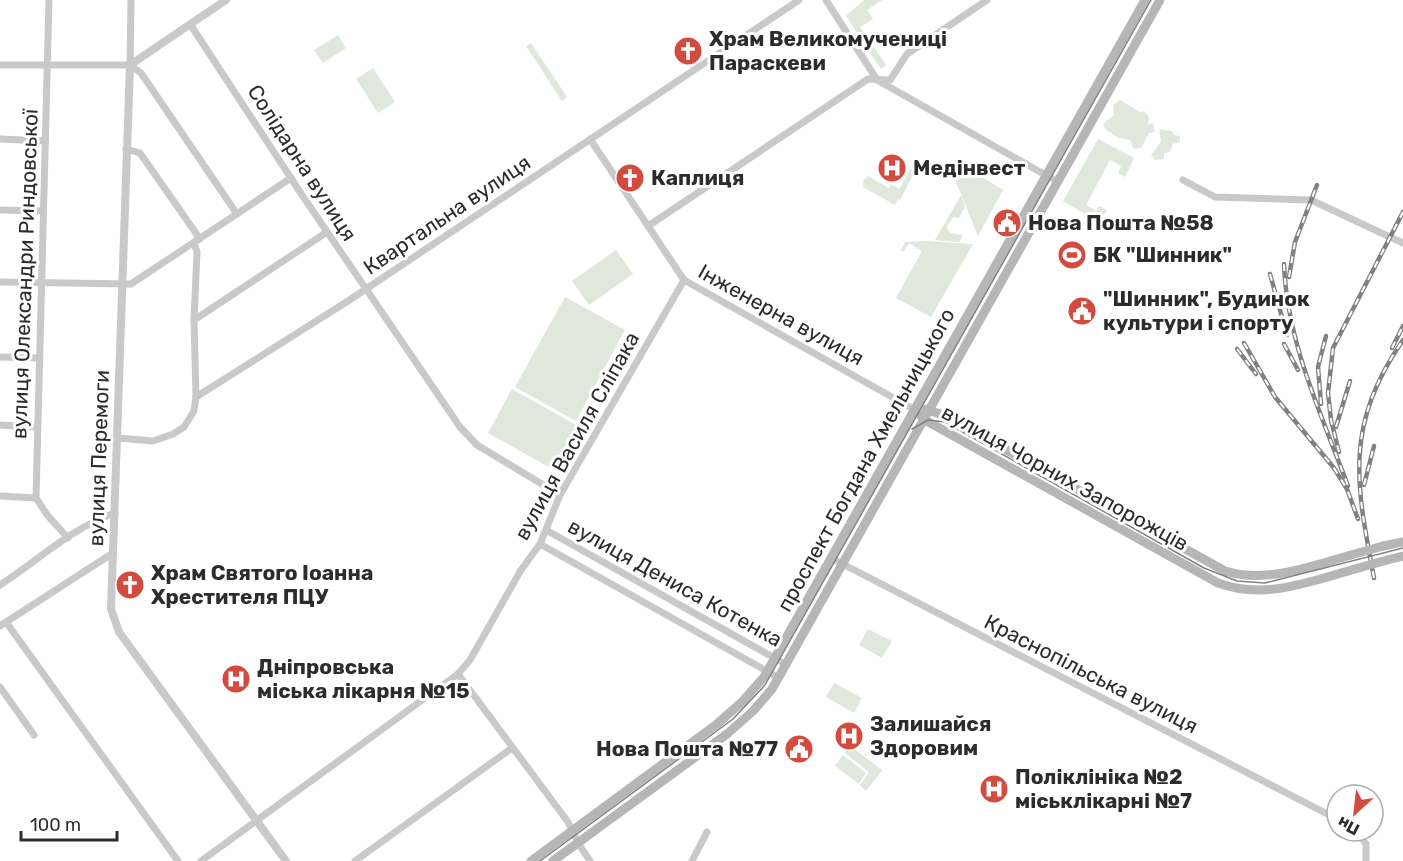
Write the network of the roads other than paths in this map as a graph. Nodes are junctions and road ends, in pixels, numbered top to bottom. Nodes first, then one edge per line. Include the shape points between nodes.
1 (49, 0) edge
2 (131, 0) edge
3 (226, 0) edge
4 (799, 0) edge
5 (826, 0) edge
6 (987, 0) edge
7 (1145, 0) edge
8 (1160, 0) edge
9 (190, 24) junction
10 (0, 65) edge
11 (130, 65) junction
12 (47, 66) junction
13 (877, 80) junction
14 (1076, 123) junction
15 (1088, 129) junction
16 (0, 139) edge
17 (590, 139) junction
18 (45, 141) junction
19 (126, 149) junction
20 (1047, 175) junction
21 (291, 178) junction
22 (1183, 180) dead end
23 (1058, 182) junction
24 (0, 210) edge
25 (44, 211) junction
26 (237, 214) junction
27 (648, 226) junction
28 (327, 232) junction
29 (197, 241) junction
30 (1403, 243) edge
31 (684, 280) junction
32 (0, 282) edge
33 (42, 283) junction
34 (123, 285) junction
35 (366, 288) junction
36 (970, 311) junction
37 (982, 317) junction
38 (194, 320) junction
39 (0, 357) edge
40 (39, 358) junction
41 (196, 396) junction
42 (915, 410) junction
43 (931, 410) junction
44 (925, 420) junction
45 (0, 425) edge
46 (37, 427) junction
47 (118, 438) junction
48 (1006, 450) junction
49 (1000, 461) junction
50 (560, 495) junction
51 (0, 496) edge
52 (36, 498) junction
53 (115, 513) junction
54 (546, 530) junction
55 (68, 538) junction
56 (1403, 542) edge
57 (540, 544) junction
58 (113, 553) junction
59 (1403, 556) edge
60 (831, 558) junction
61 (843, 565) junction
62 (0, 585) edge
63 (3, 624) edge
64 (775, 658) junction
65 (787, 664) junction
66 (767, 671) junction
67 (458, 674) junction
68 (779, 678) junction
69 (0, 687) edge
70 (34, 735) dead end
71 (512, 748) junction
72 (1325, 813) edge
73 (257, 821) junction
74 (572, 831) junction
75 (707, 832) dead end
76 (578, 843) junction
77 (1365, 843) edge
78 (178, 861) edge
79 (201, 861) edge
80 (286, 861) edge
81 (356, 861) edge
82 (531, 861) edge
83 (553, 861) edge
84 (590, 861) edge
85 (692, 861) edge
86 (1366, 861) edge

1 - 12 street, вулиця Олександри Риндовської
2 - 11 street, вулиця Перемоги
3 - 9 street
4 - 17 street, Квартальна вулиця
5 - 13 street
6 - 13 street via 907,54 890,80
7 - 14 main road, проспект Богдана Хмельницького
8 - 15 main road, проспект Богдана Хмельницького
9 - 11 street
9 - 21 street, Солідарна вулиця
10 - 12 street
11 - 12 street
11 - 19 street, вулиця Перемоги
11 - 26 street via 141,73
12 - 18 street, вулиця Олександри Риндовської
13 - 20 street
13 - 27 street via 868,80
14 - 15 street
14 - 20 main road, проспект Богдана Хмельницького
15 - 23 main road, проспект Богдана Хмельницького
16 - 18 street
17 - 27 street, Інженерна вулиця
17 - 35 street, Квартальна вулиця
18 - 25 street, вулиця Олександри Риндовської
19 - 29 street via 140,153
19 - 34 street, вулиця Перемоги
20 - 23 street
20 - 36 main road, проспект Богдана Хмельницького
21 - 26 street
21 - 28 street, Солідарна вулиця
22 - 30 street via 1215,196 1311,200
23 - 37 main road, проспект Богдана Хмельницького
24 - 25 street
25 - 33 street, вулиця Олександри Риндовської
26 - 29 street
27 - 31 street, Інженерна вулиця
28 - 35 street, Солідарна вулиця
28 - 38 street
29 - 34 street via 131,284
29 - 38 street
31 - 42 street, Інженерна вулиця
31 - 50 street, вулиця Василя Сліпака
32 - 33 street
33 - 34 street
33 - 40 street, вулиця Олександри Риндовської
34 - 47 street, вулиця Перемоги
35 - 41 street, Квартальна вулиця
35 - 50 street, Солідарна вулиця via 470,438
36 - 37 main road
36 - 42 main road, проспект Богдана Хмельницького
37 - 43 main road, проспект Богдана Хмельницького
38 - 41 street
39 - 40 street
40 - 46 street, вулиця Олександри Риндовської
41 - 47 street via 194,411 184,427 173,434 153,441
42 - 43 main road, вулиця Чорних Запорожців
42 - 44 main road, вулиця Чорних Запорожців
42 - 60 main road, проспект Богдана Хмельницького
43 - 44 main road, проспект Богдана Хмельницького
43 - 48 main road, вулиця Чорних Запорожців
44 - 49 main road, вулиця Чорних Запорожців
44 - 61 main road, проспект Богдана Хмельницького
45 - 46 street
46 - 52 street, вулиця Олександри Риндовської
47 - 53 street, вулиця Перемоги
48 - 49 main road
48 - 56 main road, вулиця Чорних Запорожців, bridge via 1232,573 1279,573
49 - 59 main road, вулиця Чорних Запорожців, bridge via 1226,586 1264,591
50 - 54 street, вулиця Василя Сліпака
51 - 52 street
52 - 55 street
53 - 55 street
53 - 58 street, вулиця Перемоги
54 - 57 street, вулиця Василя Сліпака
54 - 64 street, вулиця Дениса Котенка
55 - 62 street
57 - 66 street, вулиця Дениса Котенка
57 - 67 street, вулиця Василя Сліпака
58 - 63 street
58 - 73 street, вулиця Перемоги via 111,609 119,632
60 - 61 street, Краснопільська вулиця
60 - 64 main road, проспект Богдана Хмельницького
61 - 65 main road, проспект Богдана Хмельницького
61 - 72 street, Краснопільська вулиця
63 - 78 street
64 - 65 street, вулиця Дениса Котенка
64 - 66 main road, проспект Богдана Хмельницького
65 - 68 main road, проспект Богдана Хмельницького
66 - 68 street, вулиця Дениса Котенка
66 - 74 main road, проспект Богдана Хмельницького via 728,716
67 - 71 street
67 - 73 street, вулиця Василя Сліпака
68 - 76 main road, проспект Богдана Хмельницького via 738,725
69 - 70 street
71 - 74 street
71 - 81 street
73 - 79 street, вулиця Василя Сліпака
73 - 80 street, вулиця Перемоги
74 - 76 street
74 - 82 main road, проспект Богдана Хмельницького
75 - 85 street
76 - 83 main road, проспект Богдана Хмельницького
76 - 84 street
77 - 86 street

